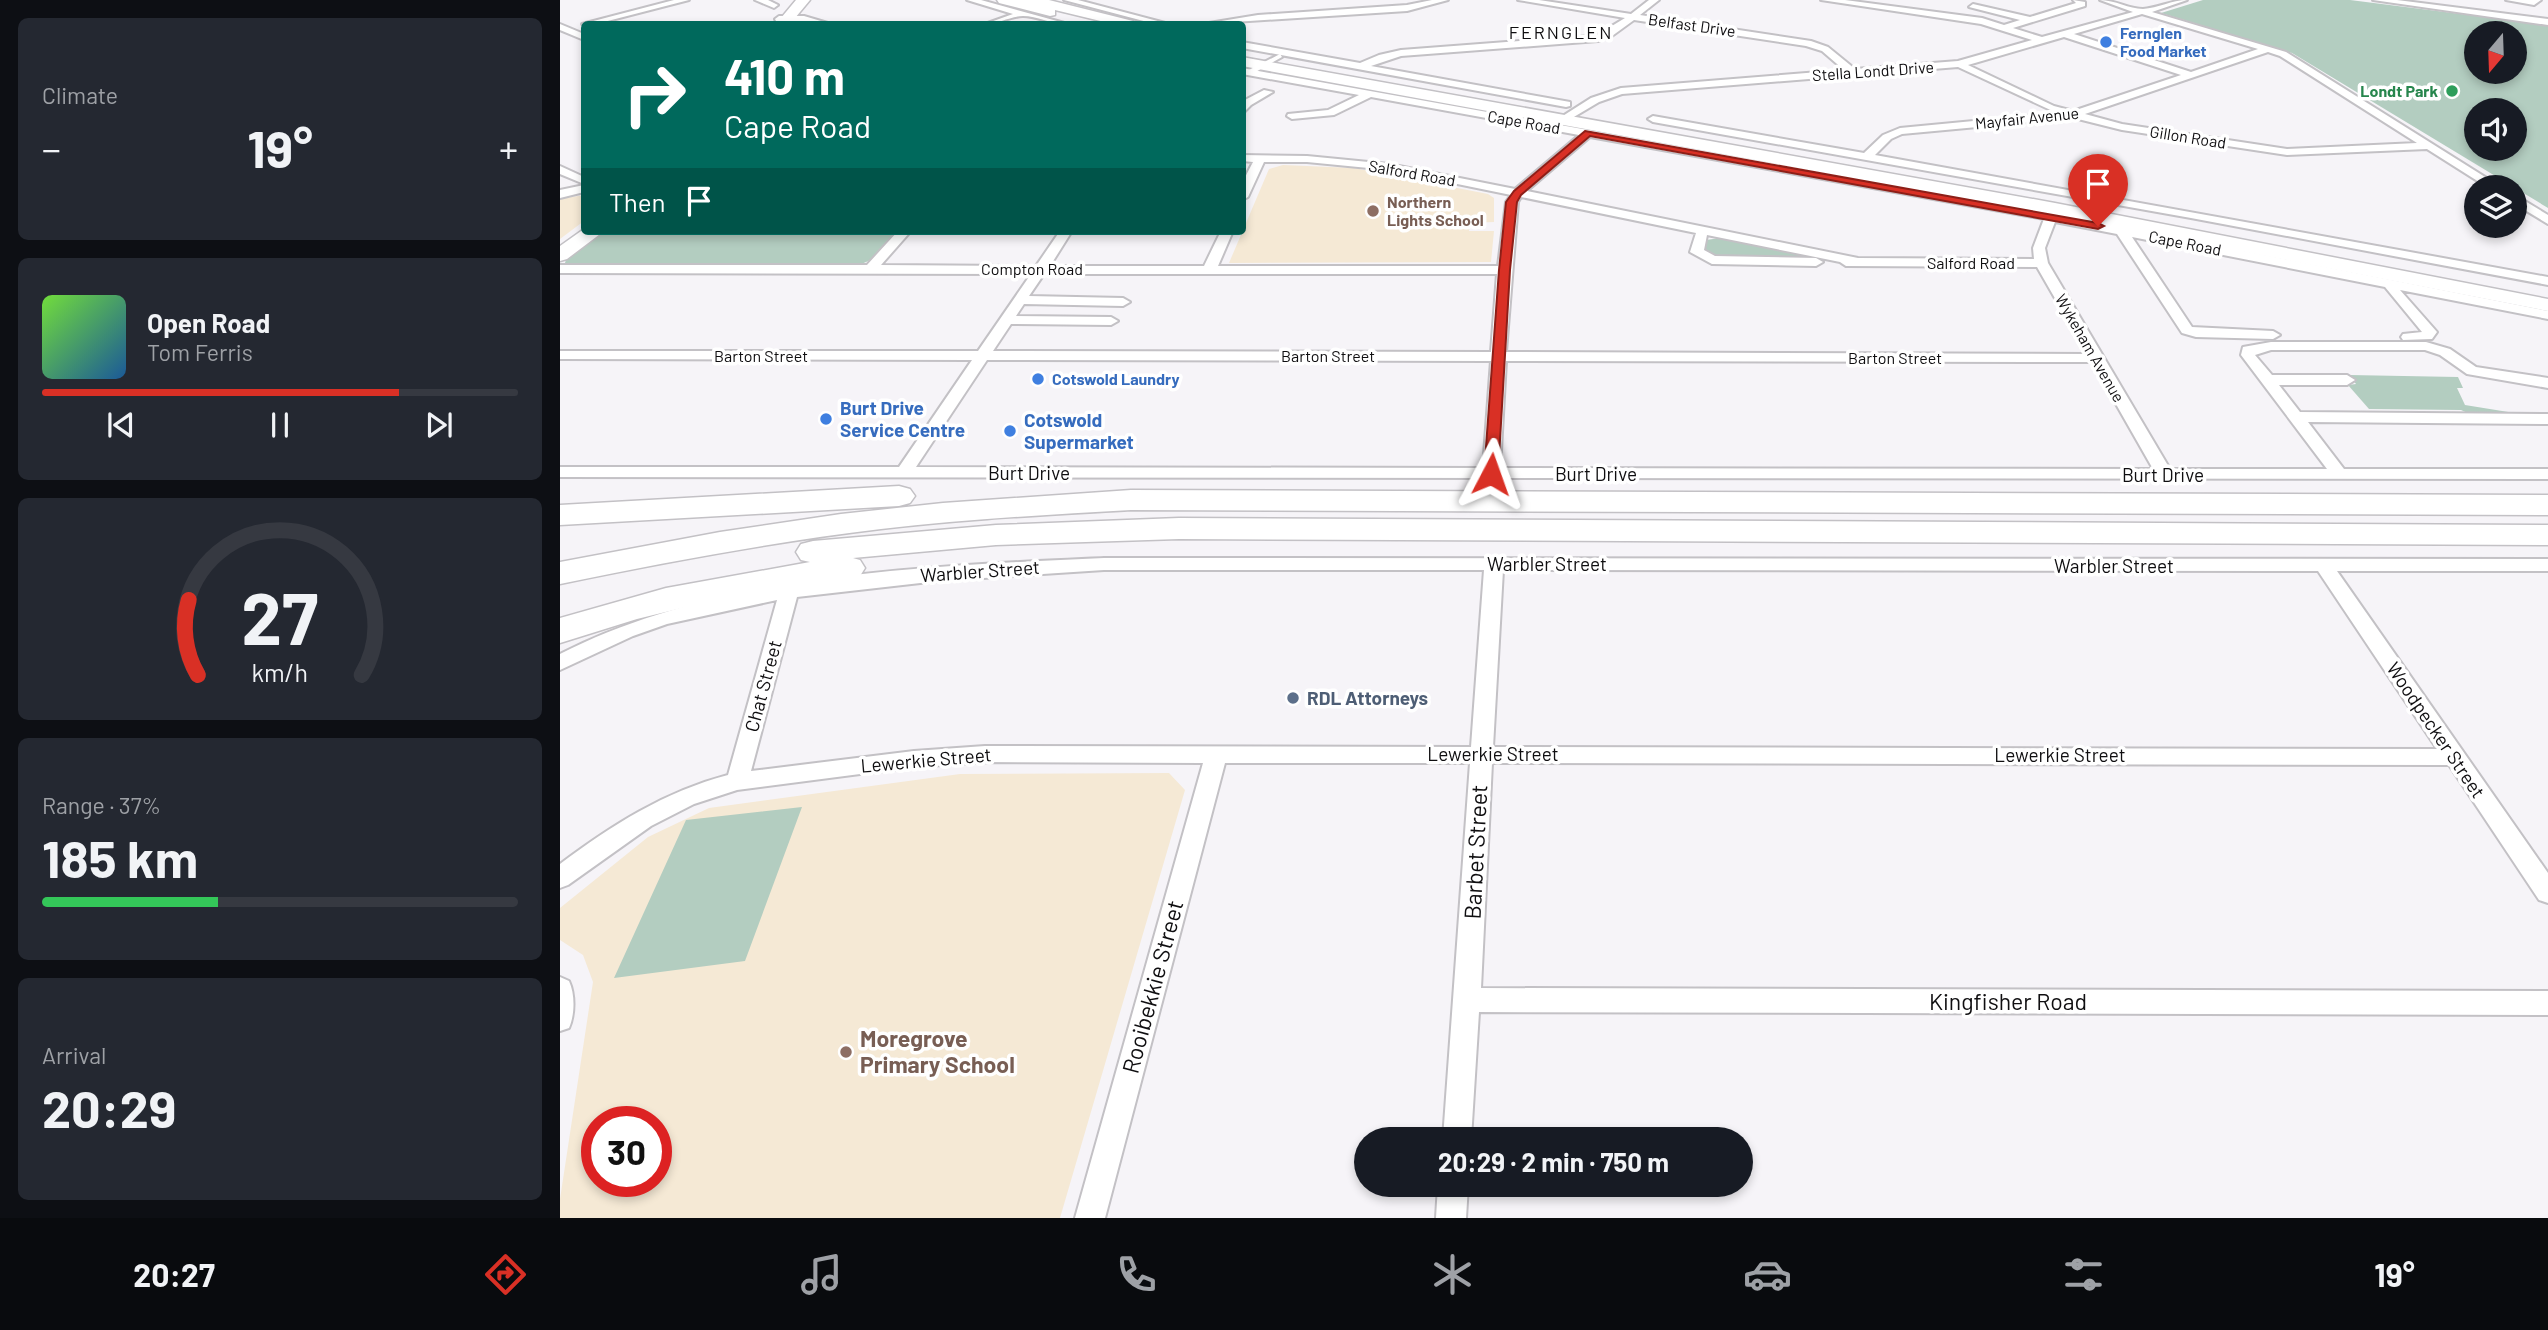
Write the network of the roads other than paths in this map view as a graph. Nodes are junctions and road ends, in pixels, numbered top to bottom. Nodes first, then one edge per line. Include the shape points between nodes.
1 (685, 0) edge
2 (759, 0) edge
3 (794, 0) edge
4 (803, 0) edge
5 (971, 0) edge
6 (1003, 0) edge
7 (1068, 0) edge
8 (1444, 0) edge
9 (1522, 0) edge
10 (1655, 0) edge
11 (1825, 0) edge
12 (2077, 0) edge
13 (2104, 0) edge
14 (2183, 0) edge
15 (2377, 0) edge
16 (2510, 0) edge
17 (2537, 0) edge
18 (2408, 2) edge
19 (1044, 3) edge
20 (2495, 4) dead end
21 (774, 5) dead end
22 (1974, 6) edge
23 (2541, 10) dead end
24 (2144, 11) junction
25 (1022, 14) junction
26 (1632, 17) junction
27 (2031, 20) junction
28 (602, 21) edge
29 (782, 21) edge
30 (782, 21) edge
31 (789, 21) edge
32 (813, 21) edge
33 (999, 21) edge
34 (1051, 21) edge
35 (1090, 21) edge
36 (1116, 21) edge
37 (1152, 21) edge
38 (1233, 21) edge
39 (2548, 22) edge
40 (581, 26) edge
41 (2004, 28) junction
42 (562, 29) edge
43 (2065, 34) junction
44 (581, 36) edge
45 (2043, 41) junction
46 (2269, 48) junction
47 (1256, 61) edge
48 (1959, 64) junction
49 (1360, 67) junction
50 (1853, 73) junction
51 (2191, 75) junction
52 (1268, 92) dead end
53 (1370, 94) junction
54 (1246, 95) edge
55 (1257, 98) junction
56 (1246, 104) edge
57 (1567, 113) junction
58 (2071, 115) junction
59 (1292, 116) dead end
60 (1653, 119) dead end
61 (1588, 133) junction
62 (2428, 146) junction
63 (1867, 156) junction
64 (1246, 159) edge
65 (1260, 159) junction
66 (560, 169) edge
67 (2475, 175) edge
68 (581, 180) edge
69 (1246, 189) edge
70 (581, 190) edge
71 (1518, 193) junction
72 (560, 194) edge
73 (2527, 207) edge
74 (2054, 209) junction
75 (2548, 220) edge
76 (581, 230) edge
77 (1703, 231) junction
78 (2122, 231) junction
79 (589, 235) edge
80 (901, 235) edge
81 (1063, 235) edge
82 (1225, 235) edge
83 (560, 247) edge
84 (560, 256) edge
85 (1858, 262) junction
86 (2041, 263) junction
87 (560, 269) edge
88 (871, 269) junction
89 (1040, 269) junction
90 (1209, 270) junction
91 (1504, 270) junction
92 (2548, 281) edge
93 (2390, 284) junction
94 (2548, 295) edge
95 (1019, 300) junction
96 (1123, 302) dead end
97 (2548, 304) edge
98 (2548, 315) edge
99 (1005, 320) junction
100 (1111, 321) dead end
101 (560, 355) edge
102 (981, 356) junction
103 (1500, 357) junction
104 (2096, 358) junction
105 (2267, 380) junction
106 (2347, 380) dead end
107 (2548, 383) edge
108 (2296, 417) junction
109 (2548, 419) edge
110 (560, 472) edge
111 (904, 473) junction
112 (1491, 474) junction
113 (2548, 474) edge
114 (2165, 475) junction
115 (2340, 475) junction
116 (1176, 498) junction
117 (2548, 505) edge
118 (560, 515) edge
119 (1575, 530) junction
120 (2548, 534) edge
121 (1494, 564) junction
122 (2548, 565) edge
123 (2324, 566) junction
124 (560, 573) edge
125 (789, 591) junction
126 (560, 598) edge
127 (560, 631) edge
128 (560, 663) edge
129 (1480, 753) junction
130 (1216, 755) junction
131 (2455, 757) junction
132 (737, 781) junction
133 (560, 878) edge
134 (2548, 894) edge
135 (560, 989) edge
136 (1468, 1000) junction
137 (2548, 1003) edge
138 (560, 1019) edge
139 (1458, 1127) edge
140 (1453, 1197) edge
141 (1090, 1218) edge
142 (1451, 1218) edge

1 - 28 street
2 - 21 street
3 - 29 main road
4 - 30 main road
5 - 25 street
6 - 19 main road
7 - 37 street
8 - 38 street via 1418,7
9 - 26 street, Belfast Drive
10 - 26 street
11 - 41 street via 1982,21
12 - 27 street via 2082,4
13 - 24 street
14 - 24 street, Stella Londt Drive
15 - 18 street
16 - 17 street
18 - 39 street
19 - 35 main road
19 - 36 main road
20 - 23 street
22 - 27 street
24 - 43 street, Stella Londt Drive
24 - 46 street
25 - 33 street
25 - 34 street
26 - 49 street via 1609,34 1592,39 1401,53
26 - 50 street, Belfast Drive via 1808,43 1825,50
27 - 41 street
31 - 32 street
40 - 42 street
41 - 45 street
42 - 44 street
43 - 45 street, Stella Londt Drive
43 - 51 street
45 - 48 street, Stella Londt Drive
46 - 51 street, Mayfair Avenue
46 - 62 street
47 - 49 street, Cape Road
47 - 53 street, Cape Road
47 - 57 main road, Cape Road
48 - 50 street, Stella Londt Drive
48 - 58 street, Gillon Road
49 - 57 street, Cape Road
50 - 57 street, Stella Londt Drive via 1621,91
51 - 58 street, Mayfair Avenue
52 - 55 street
53 - 59 street via 1330,113
53 - 61 street, Cape Road
54 - 55 street
55 - 56 street
57 - 74 main road, Cape Road
58 - 62 street, Gillon Road via 2273,150
58 - 63 street, Mayfair Avenue via 1900,131 1886,137
60 - 63 street, Cape Road
61 - 71 street
61 - 74 street, Cape Road
62 - 67 street
63 - 92 street, Cape Road
64 - 65 street, Salford Road
65 - 69 street
65 - 71 street, Salford Road via 1389,167
66 - 68 street
70 - 72 street
71 - 77 street, Salford Road
71 - 91 street via 1511,202
73 - 75 street
74 - 78 street, Cape Road
74 - 86 street via 2039,248
74 - 94 main road, Cape Road
74 - 97 main road, Cape Road
76 - 83 main road
77 - 85 street, Salford Road
77 - 85 street, Salford Road via 1697,252 1712,260
78 - 93 street, Cape Road
78 - 93 street via 2185,328 2193,332 2429,335 2430,330
79 - 84 main road
80 - 88 street
81 - 89 street
82 - 90 street
85 - 86 street, Salford Road
86 - 104 street, Wykeham Avenue
87 - 88 street, Compton Road
88 - 89 street, Compton Road
89 - 90 street, Compton Road
89 - 95 street
90 - 91 street, Compton Road
91 - 103 street
93 - 98 street, Cape Road
95 - 96 street
95 - 99 street
99 - 100 street
99 - 102 street
101 - 102 street, Barton Street
102 - 103 street, Barton Street
102 - 111 street
103 - 104 street, Barton Street
103 - 112 street
104 - 114 street, Wykeham Avenue
105 - 106 street
105 - 107 street via 2248,350 2392,345 2433,347 2472,371
105 - 108 street
108 - 109 street
108 - 115 street
110 - 111 street, Burt Drive
111 - 112 street, Burt Drive
112 - 114 street, Burt Drive
113 - 115 street, Burt Drive
114 - 115 street, Burt Drive
116 - 117 highway
116 - 118 highway via 1155,493 1028,492
116 - 124 highway via 1007,507 869,521
119 - 120 highway
119 - 126 highway via 1012,533 786,555
119 - 127 highway via 1069,549 917,561 758,580 685,594
121 - 123 street, Warbler Street
121 - 125 street, Warbler Street via 1104,564 925,575
121 - 129 street, Barbet Street
122 - 123 street, Warbler Street
123 - 131 street, Woodpecker Street
125 - 128 street, Warbler Street via 664,616
125 - 132 street, Chat Street
129 - 130 street, Lewerkie Street
129 - 131 street, Lewerkie Street
129 - 136 street, Barbet Street
130 - 132 street, Lewerkie Street via 985,754
130 - 141 street, Rooibekkie Street
131 - 134 street, Woodpecker Street
132 - 133 street, Lewerkie Street via 684,796 647,814
135 - 138 street
136 - 137 street, Kingfisher Road
136 - 139 street, Barbet Street
140 - 142 street

